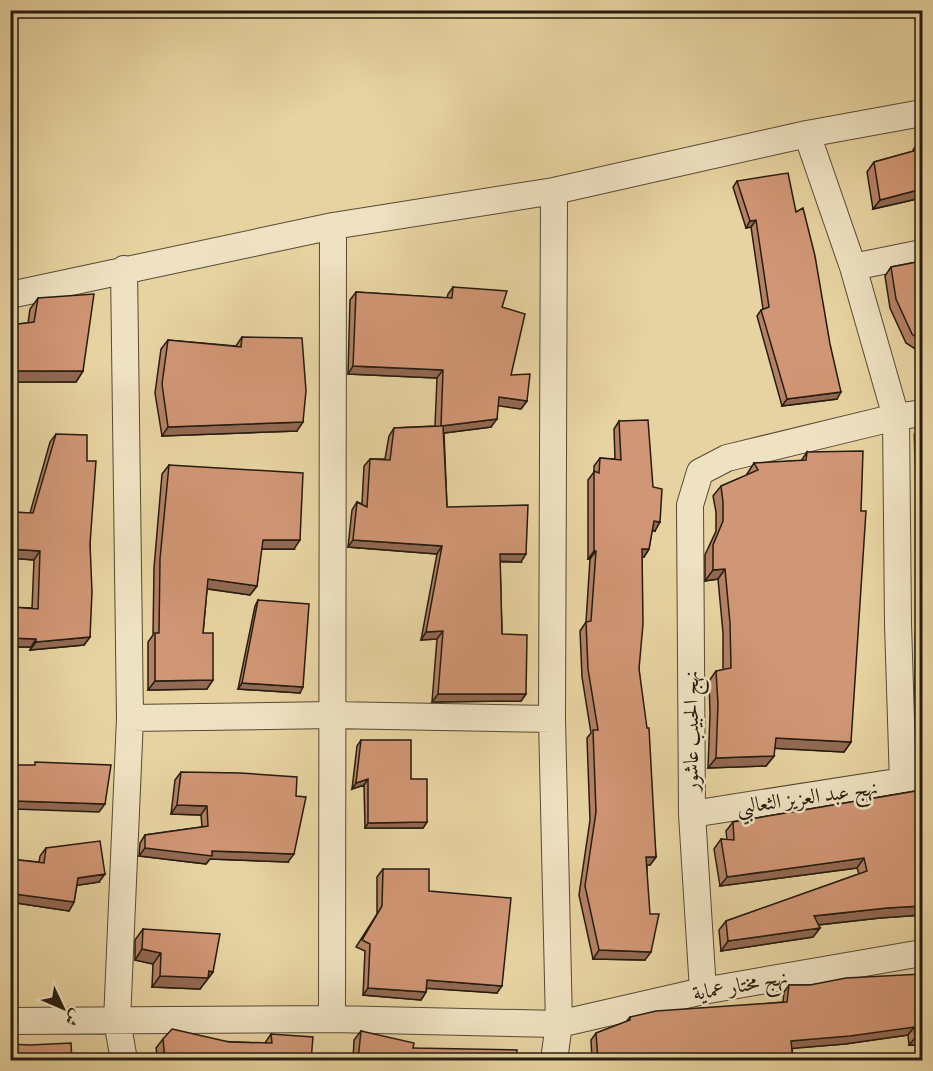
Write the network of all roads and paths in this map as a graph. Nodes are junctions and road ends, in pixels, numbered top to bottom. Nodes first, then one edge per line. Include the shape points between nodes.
1 (922, 113) edge
2 (807, 134) junction
3 (554, 191) junction
4 (333, 226) junction
5 (922, 253) edge
6 (853, 267) junction
7 (124, 269) junction
8 (10, 295) edge
9 (922, 413) edge
10 (896, 417) junction
11 (332, 715) junction
12 (130, 718) junction
13 (552, 719) junction
14 (913, 781) edge
15 (692, 814) junction
16 (922, 953) edge
17 (703, 991) junction
18 (332, 1019) junction
19 (10, 1021) edge
20 (117, 1021) junction
21 (560, 1024) junction
22 (124, 1060) edge
23 (554, 1060) edge

1 - 2 street
2 - 3 street
2 - 6 street
3 - 4 street
3 - 13 street
4 - 7 street
4 - 11 street
5 - 6 street
6 - 10 street
7 - 8 street
7 - 12 street
9 - 10 street
10 - 14 street via 898,624
10 - 15 street, نهج الحبيب عاشور via 727,458 700,472 690,505
11 - 12 street
11 - 13 street
11 - 18 street
12 - 20 street
13 - 21 street
14 - 15 street, نهج عبد العزيز الثعالبي
15 - 17 street, نهج الحبيب عاشور
16 - 17 street, نهج مختار عماية
17 - 21 street, نهج مختار عماية
18 - 20 street, نهج مختار عماية
18 - 21 street, نهج مختار عماية
19 - 20 street, نهج مختار عماية
20 - 22 street
21 - 23 street

